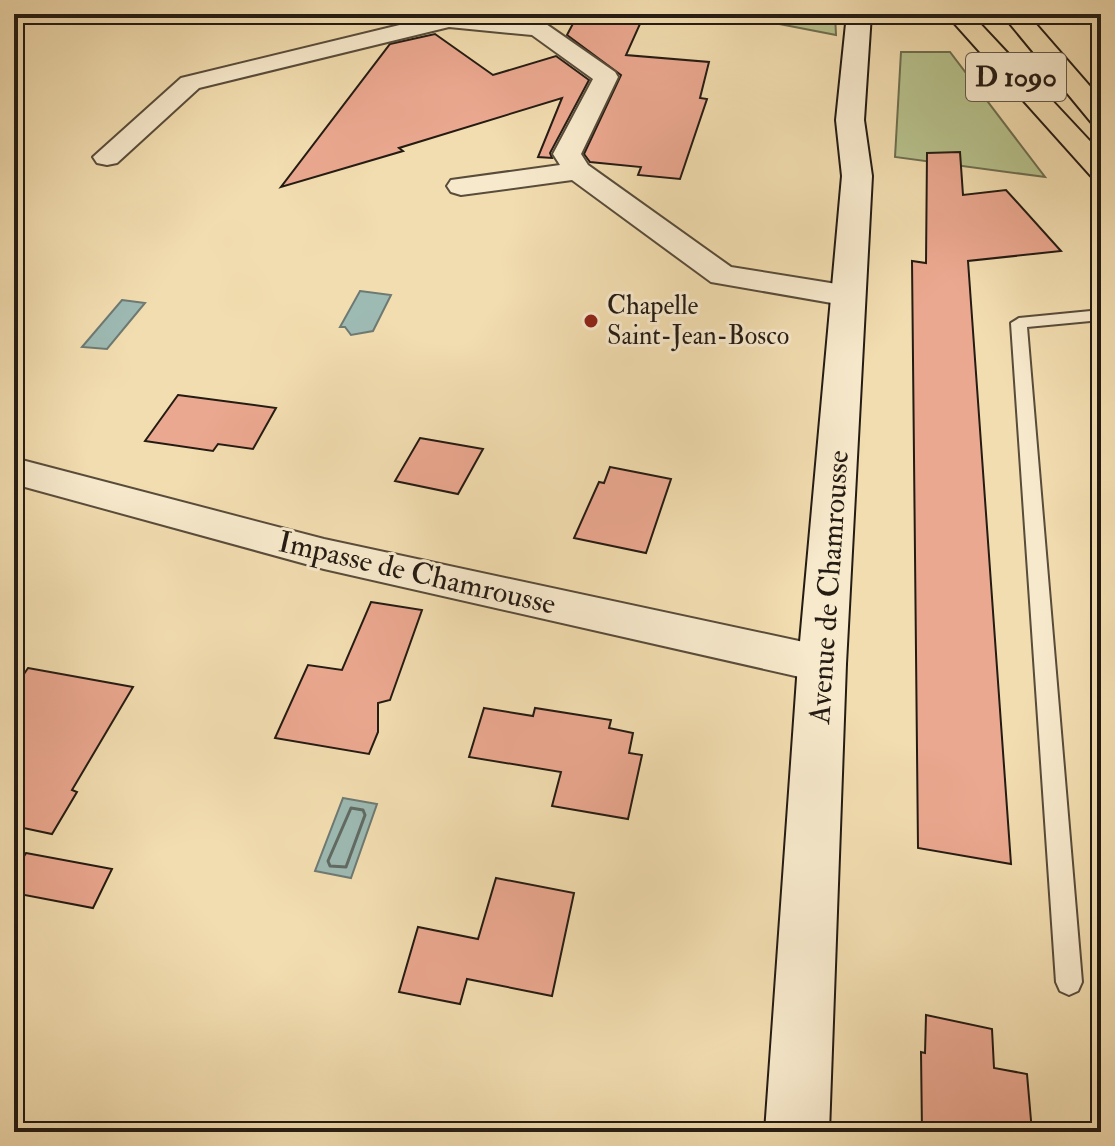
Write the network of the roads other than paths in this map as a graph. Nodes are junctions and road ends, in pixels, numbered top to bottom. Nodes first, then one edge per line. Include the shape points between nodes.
1 (958, 14) edge
2 (1014, 14) edge
3 (445, 17) edge
4 (867, 24) edge
5 (1101, 116) edge
6 (107, 157) dead end
7 (1101, 170) edge
8 (578, 171) junction
9 (461, 186) dead end
10 (849, 296) junction
11 (1101, 315) edge
12 (14, 471) edge
13 (822, 664) junction
14 (1069, 982) dead end
15 (797, 1132) edge

1 - 7 main road, D 1090
2 - 5 main road, D 1090
3 - 6 street via 190,83
3 - 8 street via 538,29 606,77 567,154
4 - 10 street, Avenue de Chamrousse via 850,120 857,176
8 - 9 street
8 - 10 street via 722,275
10 - 13 street, Avenue de Chamrousse
11 - 14 lane via 1019,323
12 - 13 street, Impasse de Chamrousse via 324,554
13 - 15 street, Avenue de Chamrousse

